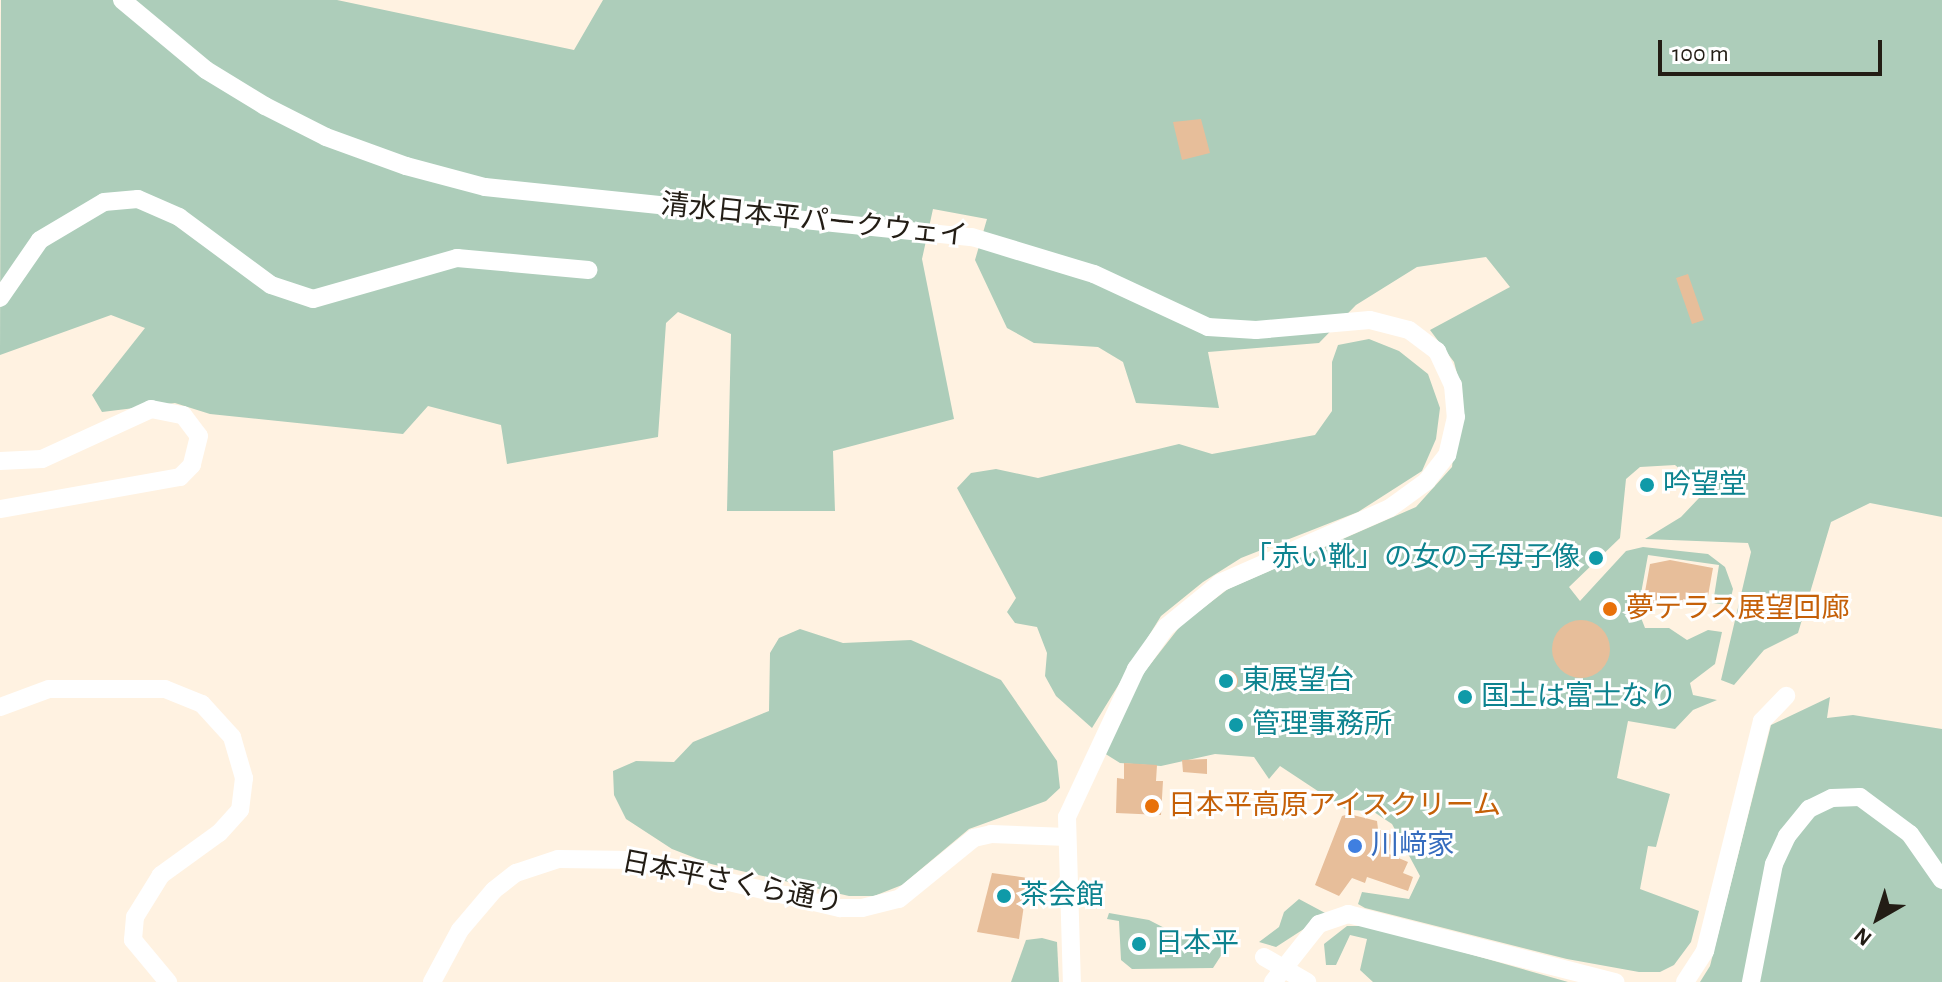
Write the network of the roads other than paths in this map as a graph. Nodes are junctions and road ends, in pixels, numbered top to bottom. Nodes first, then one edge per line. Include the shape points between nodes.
1 (122, 0) edge
2 (588, 270) dead end
3 (0, 298) edge
4 (0, 461) edge
5 (0, 509) edge
6 (1786, 696) dead end
7 (0, 707) edge
8 (1067, 837) junction
9 (1942, 880) edge
10 (1264, 957) dead end
11 (1278, 975) edge
12 (168, 982) edge
13 (432, 982) edge
14 (1072, 982) edge
15 (1307, 982) edge
16 (1615, 982) edge
17 (1685, 982) edge
18 (1751, 982) edge

1 - 8 street, 清水日本平パークウェイ via 206,70 288,119 347,146 472,183 972,237 1094,274 1208,327 1256,330 1370,320 1401,327 1437,351 1457,401 1452,442 1427,481 1390,508 1242,572 1166,627 1115,710 1073,800
2 - 3 street via 457,258 313,299 271,285 179,217 138,199 104,202 40,240
4 - 5 street via 42,459 151,409 183,415 199,436 192,465 180,477
6 - 17 street via 1762,721 1705,951
7 - 12 street via 49,689 165,689 202,704 232,737 244,778 240,810 219,833 161,875 135,917 133,940
8 - 13 street, 日本平さくら通り via 974,838 899,899 862,908 840,908 635,860 558,859 516,873 494,890 460,930
8 - 14 street
9 - 18 street via 1910,834 1860,797 1832,798 1809,809 1787,836 1774,864
10 - 11 street
11 - 15 street
11 - 16 street via 1319,924 1348,914

